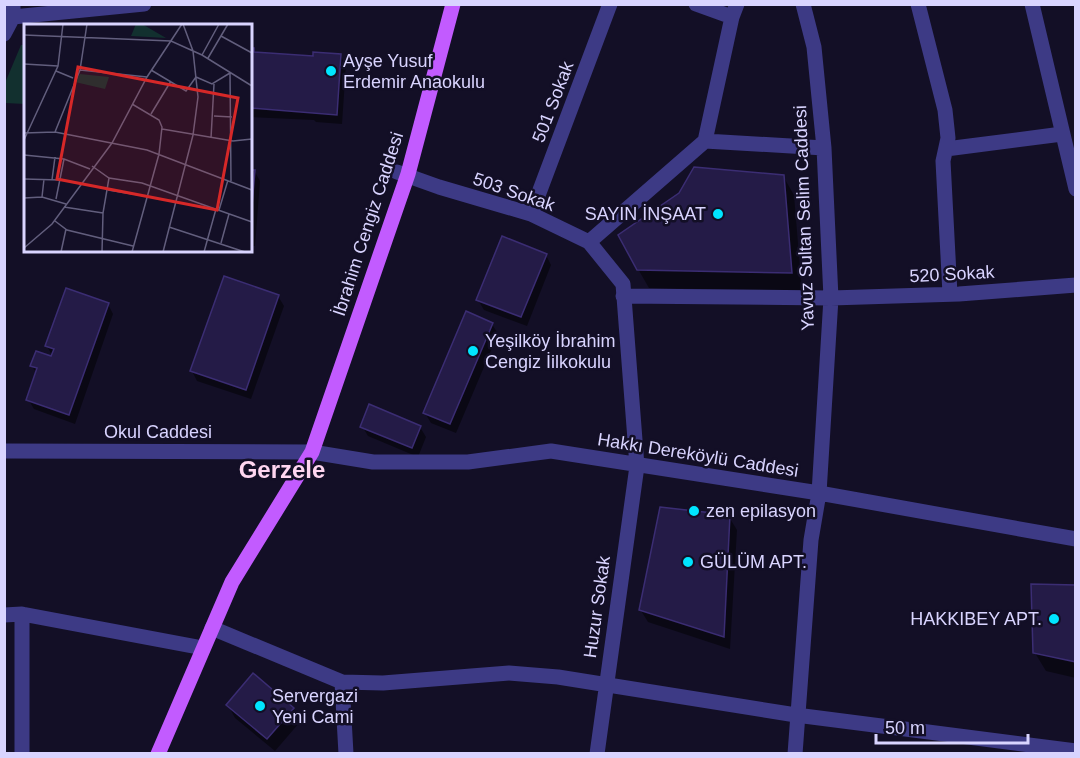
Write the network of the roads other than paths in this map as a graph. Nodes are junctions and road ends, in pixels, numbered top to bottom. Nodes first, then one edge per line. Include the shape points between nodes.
1 (144, 4) edge
2 (442, 4) edge
3 (453, 4) edge
4 (610, 4) edge
5 (696, 4) edge
6 (803, 4) edge
7 (918, 4) edge
8 (1032, 4) edge
9 (13, 11) edge
10 (734, 11) edge
11 (4, 34) edge
12 (1062, 134) junction
13 (705, 141) junction
14 (824, 148) junction
15 (946, 149) junction
16 (403, 173) junction
17 (1076, 189) edge
18 (531, 214) junction
19 (589, 242) junction
20 (1076, 285) edge
21 (950, 294) junction
22 (623, 296) junction
23 (831, 298) junction
24 (4, 452) edge
25 (312, 452) junction
26 (638, 466) junction
27 (819, 492) junction
28 (1076, 540) edge
29 (22, 614) junction
30 (4, 615) edge
31 (212, 628) junction
32 (203, 648) junction
33 (342, 682) junction
34 (605, 683) junction
35 (796, 715) junction
36 (1074, 752) edge
37 (22, 753) edge
38 (158, 753) edge
39 (346, 753) edge
40 (597, 753) edge
41 (795, 753) edge

1 - 9 street
2 - 16 main road, İbrahim Cengiz Caddesi
3 - 16 main road, İbrahim Cengiz Caddesi
4 - 18 street, 501 Sokak
5 - 10 street
6 - 14 street, Yavuz Sultan Selim Caddesi via 814,47
7 - 15 street via 945,110
8 - 12 street
9 - 11 street
10 - 13 street
12 - 15 street
12 - 17 street
13 - 14 street
13 - 19 street
14 - 23 street, Yavuz Sultan Selim Caddesi
15 - 21 street via 944,195
16 - 18 street, 503 Sokak via 439,188
16 - 25 main road, İbrahim Cengiz Caddesi via 317,408
18 - 19 street, 503 Sokak
19 - 22 street, 503 Sokak via 622,284
20 - 21 street, 520 Sokak
21 - 23 street, 520 Sokak
22 - 23 street, 520 Sokak
22 - 26 street, 503 Sokak
23 - 27 street, Yavuz Sultan Selim Caddesi
24 - 25 street, Okul Caddesi
25 - 26 street, Hakkı Dereköylü Caddesi via 373,462 468,462 551,451
25 - 31 main road, İbrahim Cengiz Caddesi via 232,582
26 - 27 street, Hakkı Dereköylü Caddesi
26 - 34 street, Huzur Sokak
27 - 28 street, Hakkı Dereköylü Caddesi
27 - 35 street, Yavuz Sultan Selim Caddesi via 811,540
29 - 30 street
29 - 32 street
29 - 37 street
31 - 32 main road, İbrahim Cengiz Caddesi
31 - 33 street
32 - 38 main road, İbrahim Cengiz Caddesi
33 - 34 street via 383,683 510,673
33 - 39 street
34 - 35 street
34 - 40 street, Huzur Sokak
35 - 36 street
35 - 41 street, Yavuz Sultan Selim Caddesi

